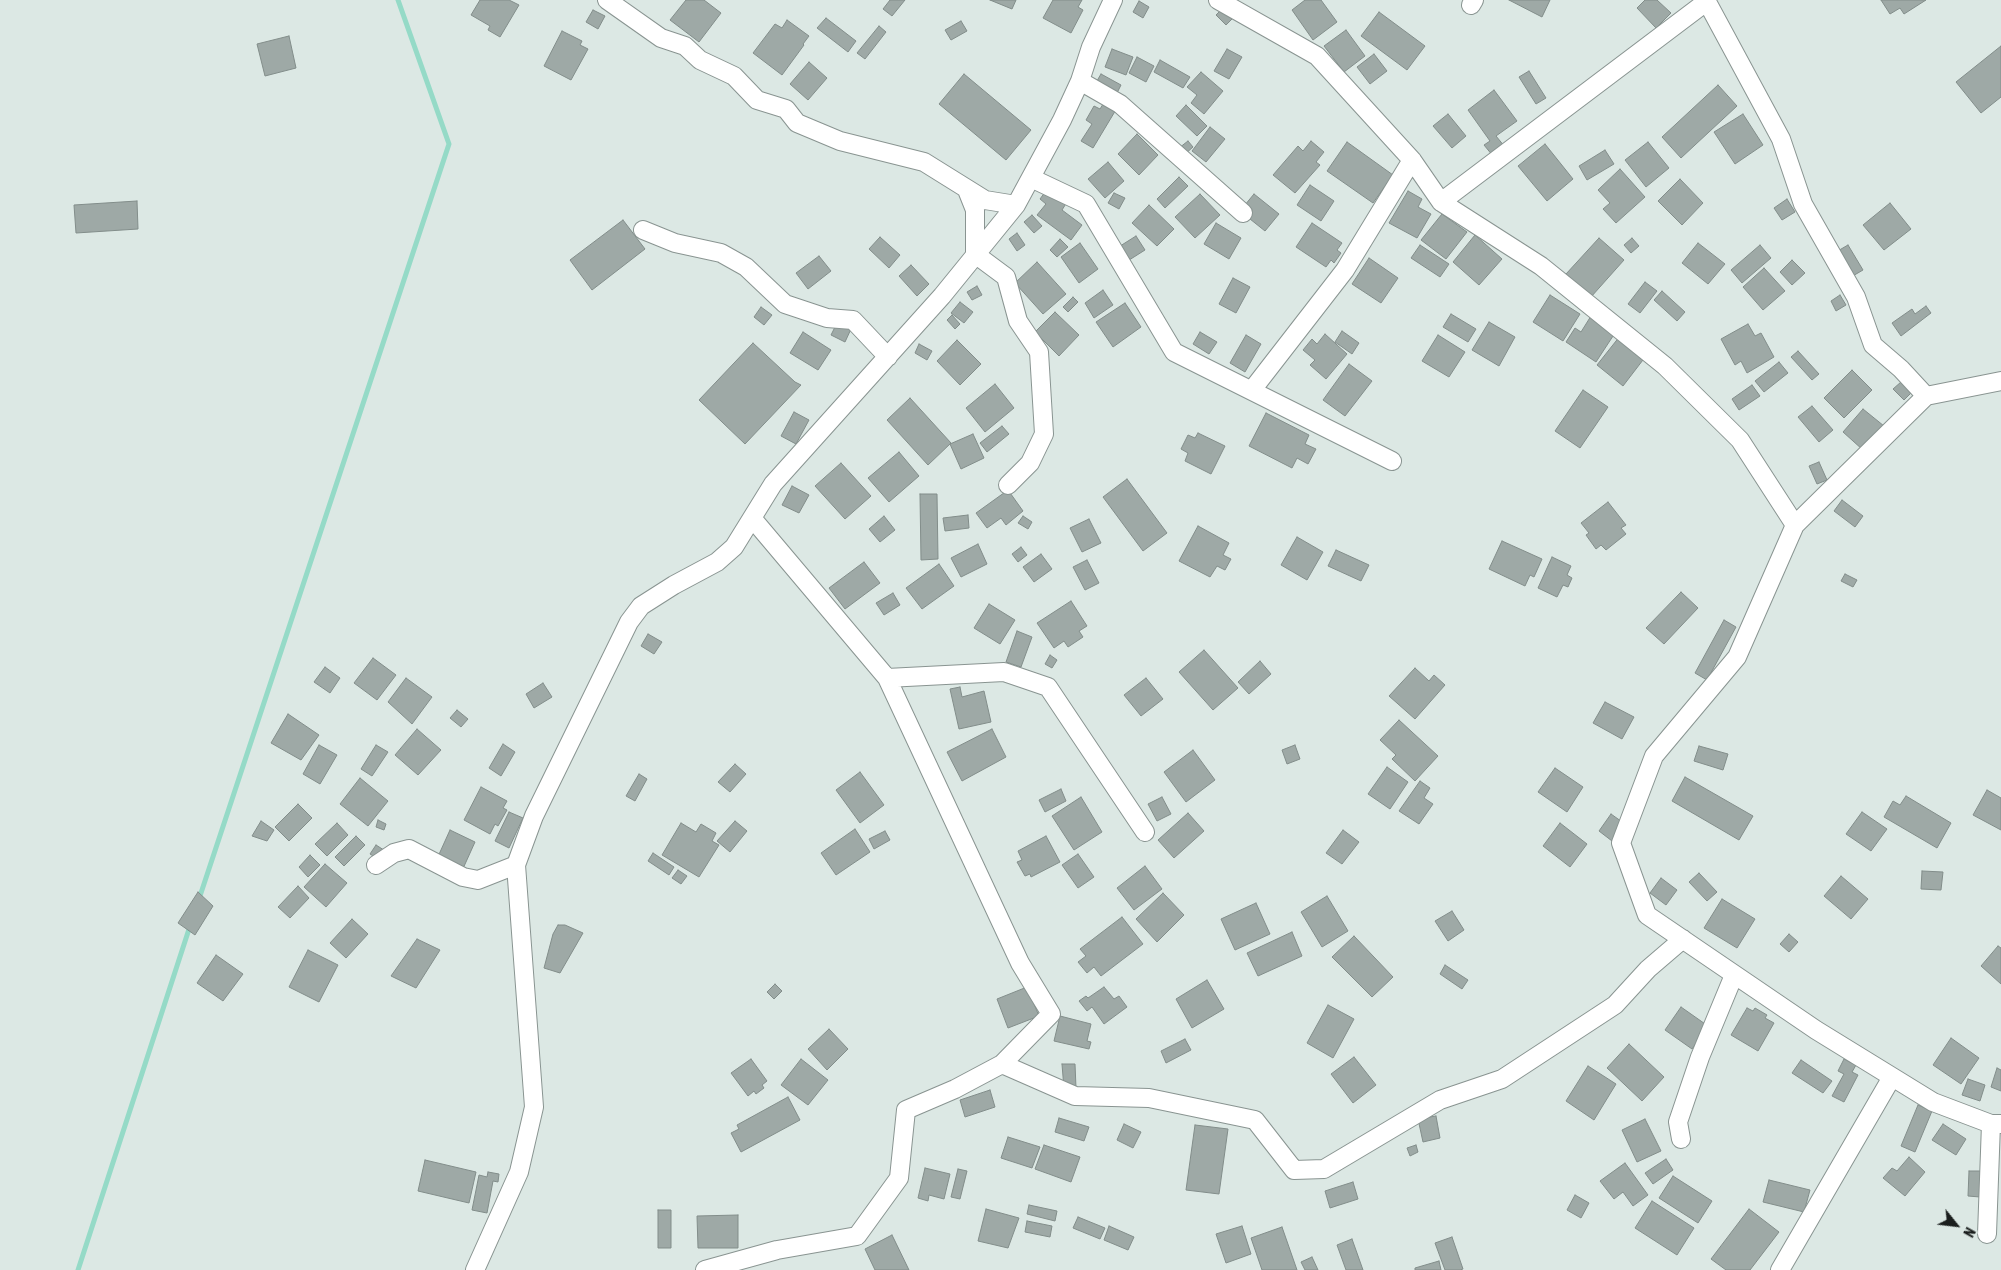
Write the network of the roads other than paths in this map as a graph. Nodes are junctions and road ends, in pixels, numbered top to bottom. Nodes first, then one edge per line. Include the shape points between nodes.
1 (607, 0) edge
2 (1113, 0) edge
3 (1218, 0) edge
4 (1706, 1) edge
5 (1080, 81) junction
6 (1412, 160) junction
7 (1031, 178) junction
8 (968, 190) junction
9 (1441, 202) junction
10 (1016, 205) junction
11 (1242, 213) dead end
12 (643, 230) dead end
13 (975, 254) junction
14 (888, 357) junction
15 (2001, 381) edge
16 (1252, 390) junction
17 (1926, 396) junction
18 (1392, 461) dead end
19 (1008, 485) dead end
20 (752, 518) junction
21 (1795, 525) junction
22 (887, 678) junction
23 (1145, 832) dead end
24 (376, 865) dead end
25 (516, 865) junction
26 (1683, 939) junction
27 (1734, 974) junction
28 (1002, 1064) junction
29 (1892, 1077) junction
30 (1996, 1124) edge
31 (1680, 1139) dead end
32 (1986, 1234) dead end
33 (475, 1270) edge
34 (705, 1270) edge
35 (1780, 1270) edge

1 - 8 street via 661,38 685,46 700,60 734,76 757,100 786,109 797,122 840,141 924,162
2 - 5 street via 1091,47
3 - 6 street via 1317,56
4 - 9 street
4 - 17 street via 1782,139 1803,204 1856,297 1873,345
5 - 7 street
5 - 11 street via 1120,104
6 - 9 street
6 - 16 street via 1344,270
7 - 10 street
7 - 16 street via 1086,204 1174,352
8 - 10 street via 984,200
8 - 13 street via 975,210
9 - 21 street via 1541,266 1665,366 1740,440
10 - 13 street
12 - 14 street via 675,243 721,253 746,267 785,304 827,318 853,320
13 - 14 street
13 - 19 street via 1006,277 1018,321 1039,352 1044,434 1030,463
14 - 20 street via 773,484
15 - 17 street
16 - 18 street
17 - 21 street
20 - 22 street
20 - 25 street via 734,547 717,562 674,584 641,606 629,622 534,816
21 - 26 street via 1737,657 1654,756 1621,842 1648,915
22 - 23 street via 1004,672 1048,687
22 - 28 street via 1020,963 1051,1014
24 - 25 street via 394,853 409,849 463,877 478,880
25 - 33 street via 534,1107 519,1172
26 - 27 street
26 - 28 street via 1648,969 1615,1005 1502,1079 1440,1100 1324,1169 1294,1170 1255,1120 1149,1098 1075,1096
27 - 29 street
27 - 31 street via 1678,1122
28 - 34 street via 906,1110 899,1178 857,1236 777,1250
29 - 30 street via 1933,1102
29 - 35 street
30 - 32 street

